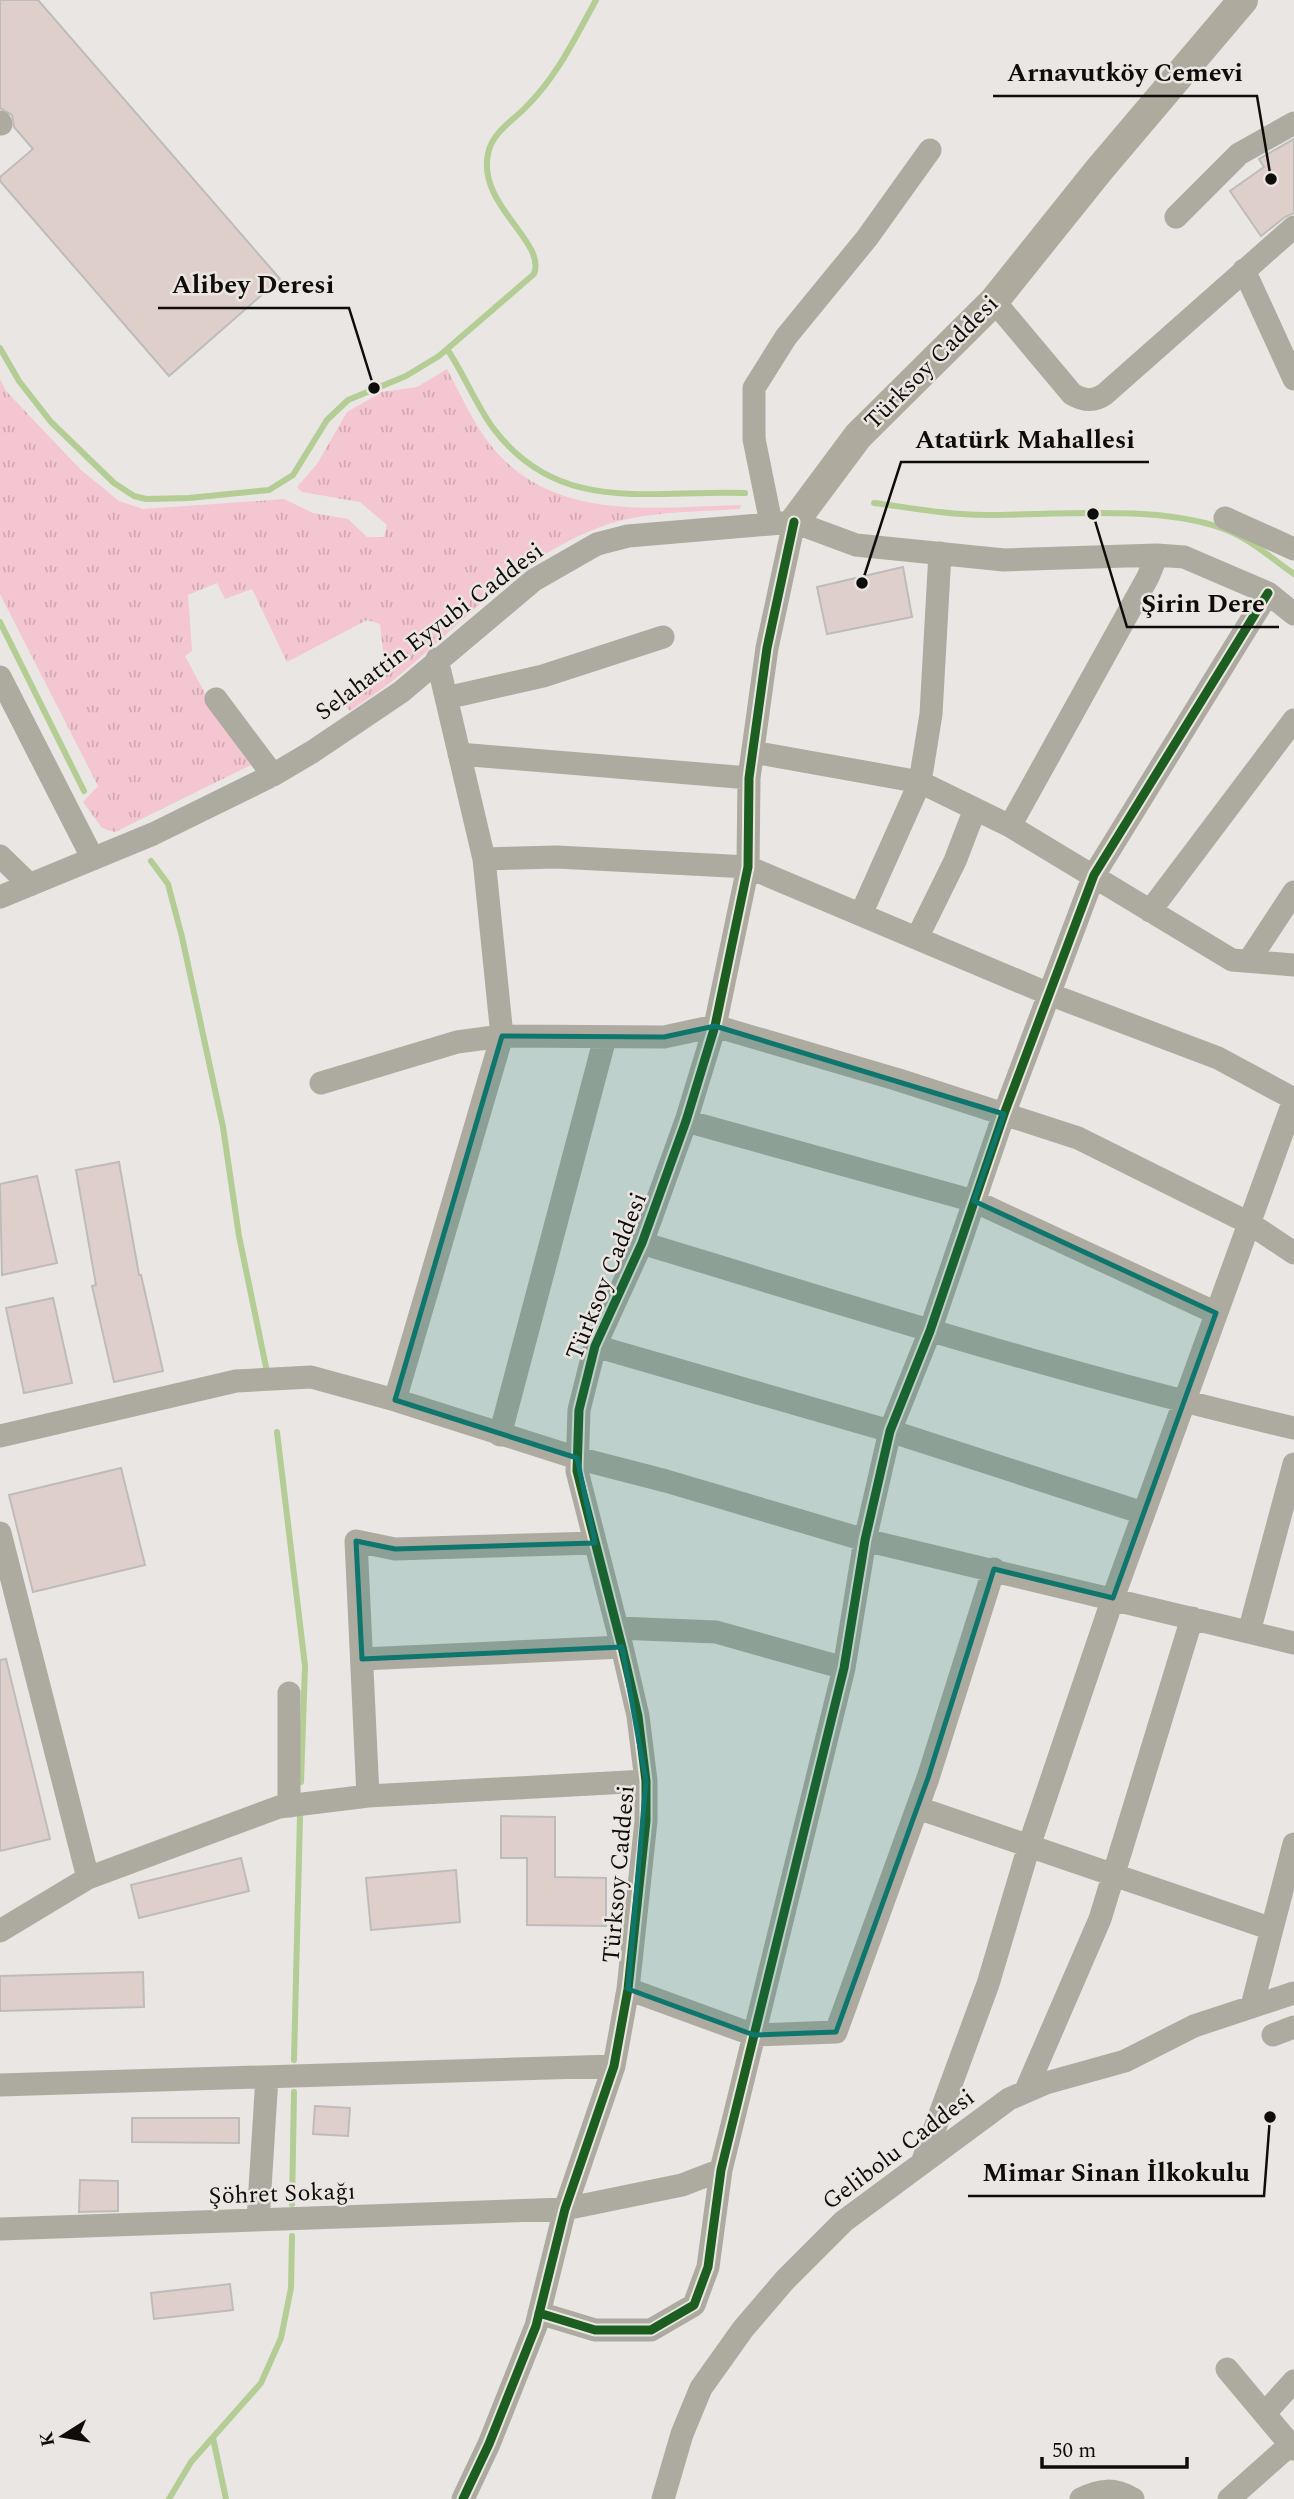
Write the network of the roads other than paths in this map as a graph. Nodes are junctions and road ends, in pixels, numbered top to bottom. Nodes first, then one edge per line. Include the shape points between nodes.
1 (1243, 0) edge
2 (1294, 123) edge
3 (930, 150) dead end
4 (1176, 217) dead end
5 (1294, 227) edge
6 (1244, 270) junction
7 (994, 301) junction
8 (1294, 379) edge
9 (1225, 518) dead end
10 (783, 522) junction
11 (1294, 549) edge
12 (940, 553) junction
13 (1157, 555) junction
14 (1268, 593) junction
15 (1294, 614) edge
16 (663, 638) dead end
17 (437, 659) junction
18 (0, 677) edge
19 (446, 698) junction
20 (216, 699) dead end
21 (1294, 720) edge
22 (753, 752) junction
23 (459, 754) junction
24 (273, 775) junction
25 (749, 778) junction
26 (920, 782) junction
27 (975, 808) junction
28 (1010, 826) junction
29 (0, 856) edge
30 (93, 859) junction
31 (484, 859) junction
32 (748, 867) junction
33 (1094, 875) junction
34 (30, 886) junction
35 (1294, 892) edge
36 (0, 897) edge
37 (1150, 911) junction
38 (861, 914) junction
39 (917, 938) junction
40 (1250, 959) junction
41 (1294, 965) edge
42 (1049, 994) junction
43 (715, 1026) junction
44 (502, 1036) junction
45 (606, 1038) junction
46 (321, 1083) dead end
47 (1294, 1099) edge
48 (1004, 1114) junction
49 (686, 1121) junction
50 (974, 1201) junction
51 (1249, 1223) junction
52 (642, 1243) junction
53 (1294, 1253) edge
54 (1216, 1313) junction
55 (929, 1331) junction
56 (595, 1346) junction
57 (394, 1400) junction
58 (1184, 1402) junction
59 (1294, 1427) edge
60 (890, 1431) junction
61 (0, 1436) edge
62 (500, 1436) junction
63 (577, 1458) junction
64 (1294, 1464) edge
65 (1143, 1513) junction
66 (0, 1533) edge
67 (865, 1540) junction
68 (594, 1543) junction
69 (994, 1569) junction
70 (1113, 1598) junction
71 (1192, 1618) junction
72 (1249, 1632) junction
73 (620, 1637) junction
74 (1294, 1643) edge
75 (362, 1659) junction
76 (844, 1668) junction
77 (289, 1692) dead end
78 (646, 1781) junction
79 (368, 1796) junction
80 (289, 1806) junction
81 (918, 1808) junction
82 (1294, 1844) edge
83 (1029, 1846) junction
84 (1112, 1874) junction
85 (88, 1878) junction
86 (1272, 1928) junction
87 (0, 1931) edge
88 (628, 1989) junction
89 (1294, 1993) edge
90 (1252, 2006) junction
91 (754, 2035) junction
92 (614, 2066) junction
93 (267, 2077) junction
94 (0, 2084) edge
95 (1026, 2090) junction
96 (922, 2163) junction
97 (721, 2170) junction
98 (565, 2209) junction
99 (258, 2220) junction
100 (0, 2230) edge
101 (539, 2313) junction
102 (1227, 2368) dead end
103 (1294, 2381) edge
104 (1265, 2413) junction
105 (1292, 2447) edge
106 (463, 2499) edge
107 (663, 2499) edge
108 (1081, 2499) edge
109 (1133, 2499) edge
110 (1229, 2499) edge

1 - 7 main road, Türksoy Caddesi
2 - 4 street via 1239,154
3 - 10 street via 786,338 754,388 754,439
5 - 6 street
6 - 7 street via 1094,399 1072,394
6 - 8 street
7 - 10 main road, Türksoy Caddesi via 858,436
9 - 11 street
10 - 12 street via 856,545
10 - 17 street, Selahattin Eyyubi Caddesi via 628,536 597,544 534,580
10 - 22 street, Türksoy Caddesi
12 - 13 street via 1004,560
12 - 26 street via 931,714
13 - 14 street via 1184,557
13 - 28 street
14 - 15 street
14 - 33 street
16 - 19 street via 543,676
17 - 19 street
17 - 24 street, Selahattin Eyyubi Caddesi via 401,692
18 - 30 street
19 - 23 street
20 - 24 street
21 - 37 street
22 - 25 street, Türksoy Caddesi
22 - 26 street
23 - 25 street
23 - 31 street
24 - 30 street, Selahattin Eyyubi Caddesi
25 - 32 street, Türksoy Caddesi
26 - 27 street
26 - 38 street
27 - 28 street
27 - 39 street
28 - 33 street
29 - 34 street
30 - 34 street, Selahattin Eyyubi Caddesi
31 - 32 street via 557,857
31 - 44 street
32 - 38 street
32 - 43 street, Türksoy Caddesi
33 - 37 street
33 - 42 street
34 - 36 street, Selahattin Eyyubi Caddesi
35 - 40 street
37 - 40 street via 1232,960
38 - 39 street
39 - 42 street
40 - 41 street
42 - 47 street via 1218,1058
42 - 48 street
43 - 45 street via 664,1037
43 - 48 street
43 - 49 street, Türksoy Caddesi
44 - 45 street
44 - 46 street via 457,1042
44 - 57 street
45 - 62 street
47 - 51 street
48 - 50 street
48 - 51 street via 1078,1138
49 - 50 street
49 - 52 street, Türksoy Caddesi
50 - 54 street
50 - 55 street
51 - 53 street
51 - 54 street
52 - 55 street
52 - 56 street, Türksoy Caddesi
54 - 58 street
55 - 58 street
55 - 60 street
56 - 60 street
56 - 63 street, Türksoy Caddesi via 579,1410
57 - 61 street via 311,1377 236,1381
57 - 62 street
58 - 59 street
58 - 65 street
60 - 65 street
60 - 67 street
62 - 63 street
63 - 67 street
63 - 68 street, Türksoy Caddesi
64 - 72 street
65 - 70 street
66 - 85 street
67 - 69 street
67 - 76 street
68 - 73 street, Türksoy Caddesi
68 - 75 street via 395,1549 356,1541
69 - 70 street
69 - 81 street
70 - 71 street
70 - 83 street
71 - 72 street
71 - 84 street
72 - 74 street
73 - 75 street
73 - 76 street via 716,1632
73 - 78 street, Türksoy Caddesi via 638,1716
75 - 79 street
76 - 91 street
77 - 80 street
78 - 79 street
78 - 88 street, Türksoy Caddesi
79 - 80 street
80 - 85 street
81 - 83 street
81 - 91 street via 836,2032
82 - 86 street
83 - 84 street
83 - 96 street via 988,1984
84 - 86 street
84 - 95 street via 1100,1919
85 - 87 street
86 - 90 street
88 - 91 street
88 - 92 street, Türksoy Caddesi
89 - 90 street, Gelibolu Caddesi
90 - 95 street, Gelibolu Caddesi via 1194,2026 1125,2061
91 - 97 street
92 - 93 street
92 - 98 street, Türksoy Caddesi
93 - 94 street
93 - 99 street
95 - 96 street, Gelibolu Caddesi
96 - 107 street, Gelibolu Caddesi via 825,2238 735,2340 692,2406
97 - 98 street, Şöhret Sokağı via 682,2185
97 - 101 street via 708,2267 694,2305 651,2330 595,2330
98 - 99 street, Şöhret Sokağı
98 - 101 street, Türksoy Caddesi
99 - 100 street, Şöhret Sokağı
101 - 106 street, Türksoy Caddesi
102 - 104 street
103 - 104 street
104 - 105 street
105 - 110 street
108 - 109 street via 1105,2490

